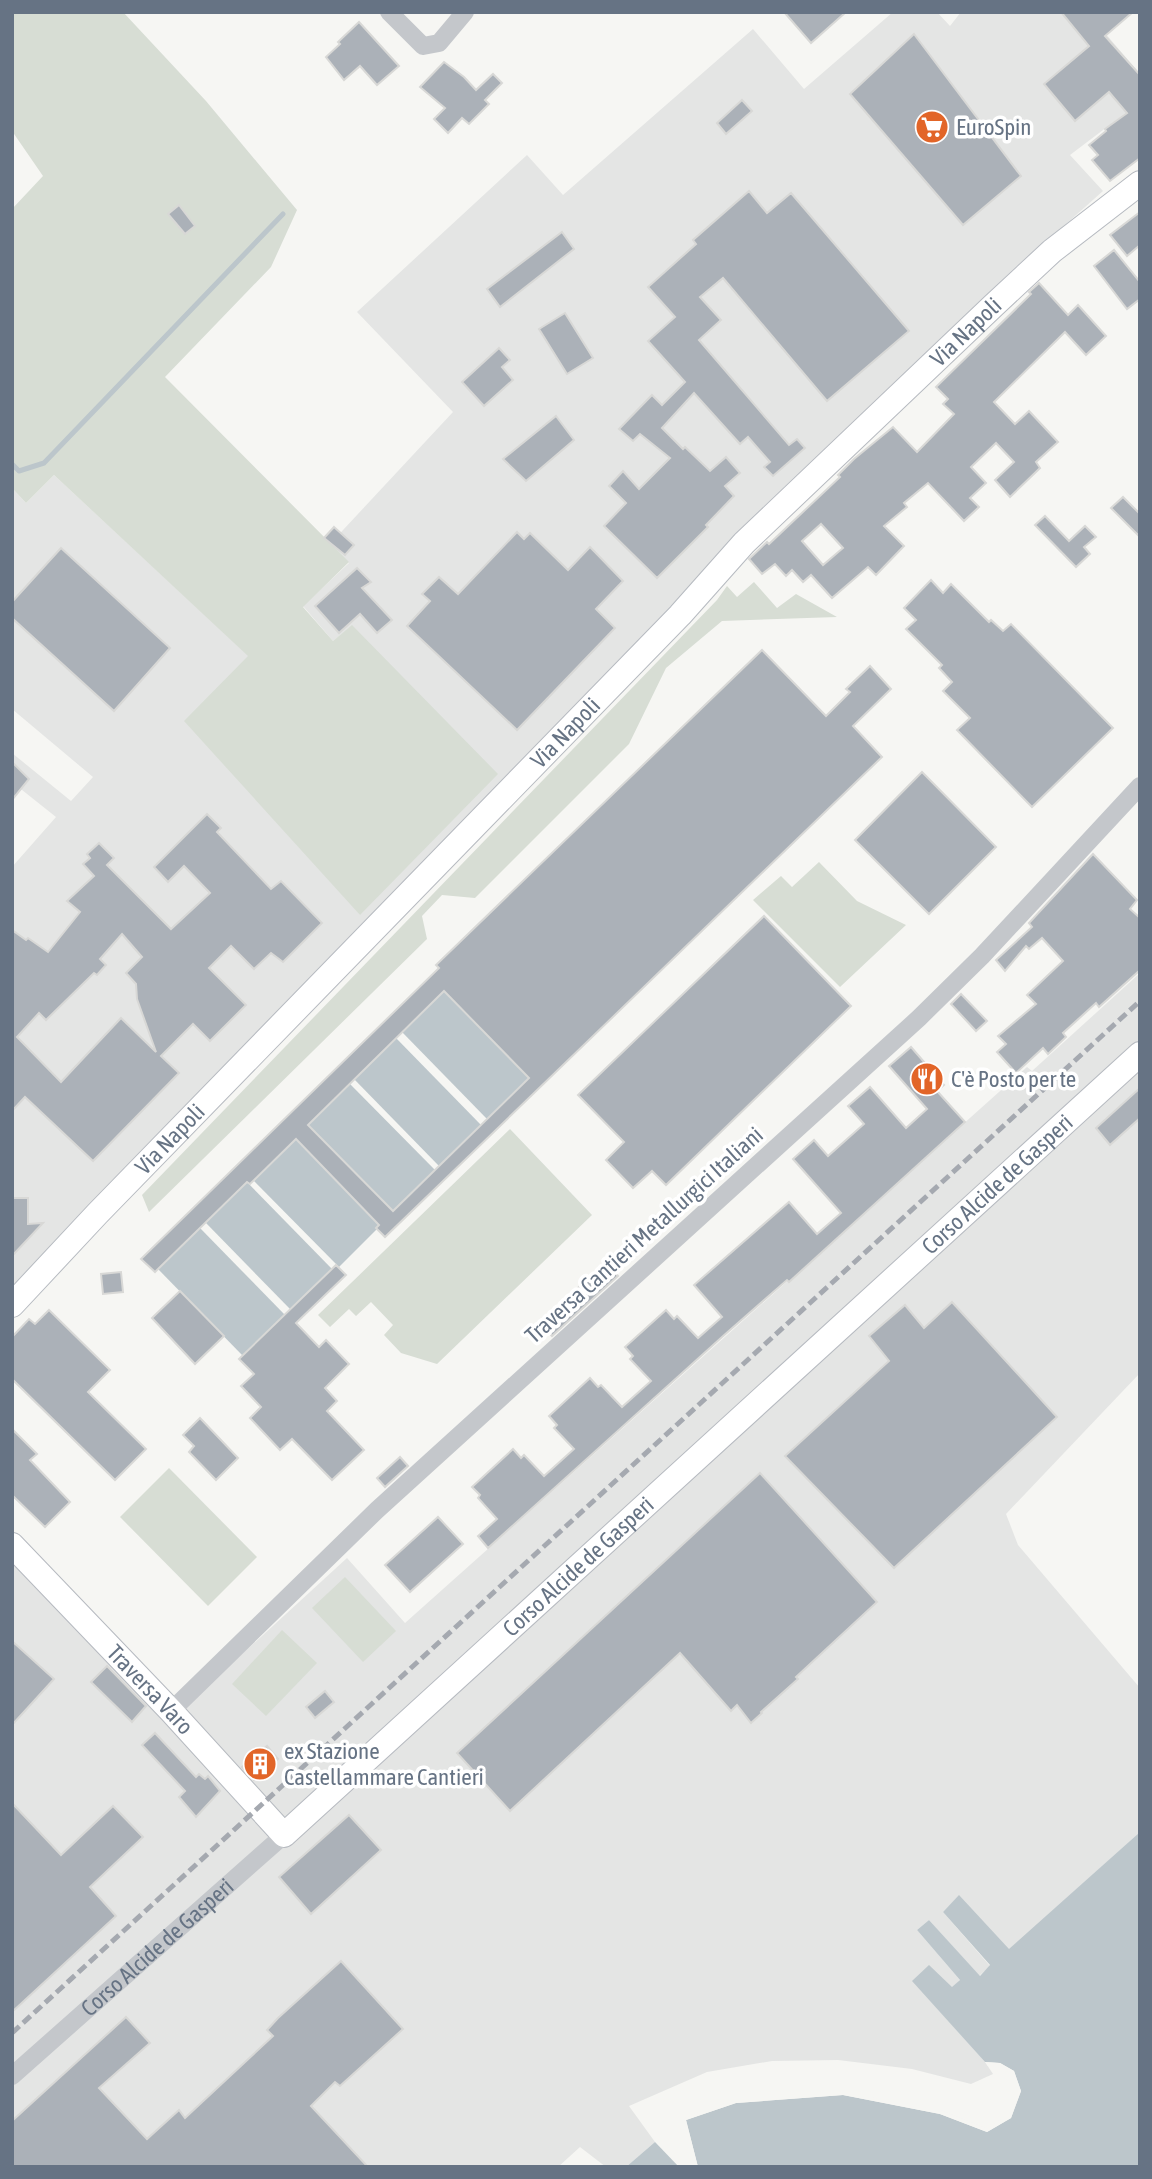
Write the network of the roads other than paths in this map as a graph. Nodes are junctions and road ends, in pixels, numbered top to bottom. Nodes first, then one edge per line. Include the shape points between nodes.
1 (389, 12) edge
2 (465, 12) edge
3 (1140, 183) edge
4 (1140, 786) edge
5 (1140, 1054) edge
6 (12, 1305) edge
7 (12, 1545) edge
8 (171, 1711) junction
9 (284, 1836) junction
10 (12, 2076) edge

1 - 2 street via 423,46 439,43
3 - 6 street, Via Napoli via 1052,251 744,543 680,615
4 - 8 street, Traversa Cantieri Metallurgici Italiani via 919,1018 377,1510
5 - 9 street, Corso Alcide de Gasperi
7 - 8 street, Traversa Varo
8 - 9 street, Traversa Varo
9 - 10 street, Corso Alcide de Gasperi

